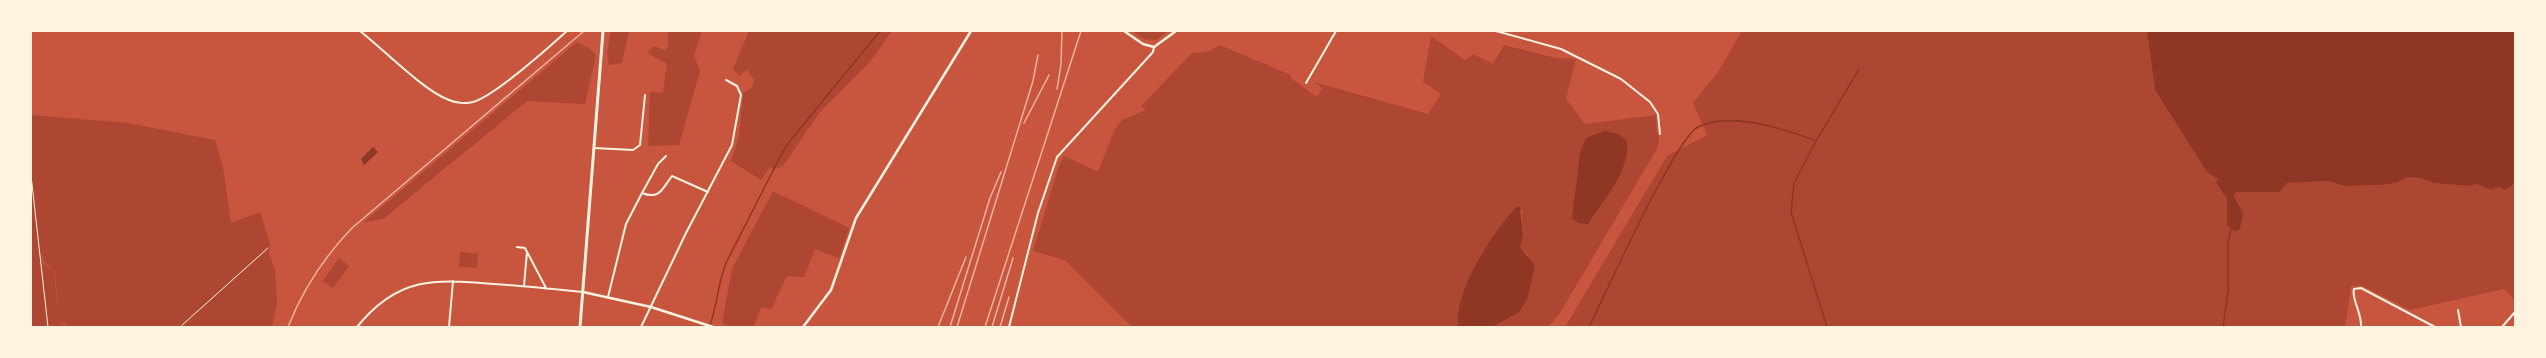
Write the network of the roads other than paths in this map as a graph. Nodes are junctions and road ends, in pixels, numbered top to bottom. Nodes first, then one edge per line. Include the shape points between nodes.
1 (360, 31) edge
2 (568, 31) edge
3 (603, 31) edge
4 (971, 31) edge
5 (1124, 31) edge
6 (1176, 31) edge
7 (1336, 31) edge
8 (1496, 31) edge
9 (1154, 47) junction
10 (726, 80) dead end
11 (1306, 83) dead end
12 (645, 95) dead end
13 (1660, 134) dead end
14 (594, 148) junction
15 (666, 156) dead end
16 (31, 175) edge
17 (708, 192) junction
18 (642, 193) junction
19 (517, 247) dead end
20 (528, 252) junction
21 (453, 281) junction
22 (524, 286) junction
23 (546, 288) junction
24 (583, 292) junction
25 (608, 297) junction
26 (651, 307) junction
27 (2458, 310) dead end
28 (2515, 312) edge
29 (48, 327) edge
30 (357, 327) edge
31 (449, 327) edge
32 (580, 327) edge
33 (642, 327) edge
34 (713, 327) edge
35 (803, 327) edge
36 (1009, 327) edge
37 (2361, 327) edge
38 (2436, 327) edge
39 (2461, 327) edge
40 (2502, 327) edge

1 - 2 street via 432,90 450,100 464,103 492,92
3 - 14 main road
4 - 35 street via 856,218 831,290
5 - 9 street via 1143,44
6 - 9 street
7 - 11 street
8 - 13 street via 1561,49 1621,79 1650,102 1658,114
9 - 36 street via 1153,52 1057,157 1029,245
10 - 17 street via 737,86 741,95 735,138
12 - 14 street via 640,145 633,150
14 - 24 main road
15 - 18 street via 658,164
16 - 29 lane
17 - 18 street via 672,176 658,194 650,197
17 - 26 street
18 - 25 street via 626,224
19 - 20 street via 525,248
20 - 22 street
20 - 23 street
21 - 22 street
21 - 30 street via 422,283 398,291 372,308
21 - 31 street
22 - 23 street
23 - 24 street
24 - 25 street
24 - 32 main road
25 - 26 street
26 - 33 street
26 - 34 street
27 - 39 street
28 - 40 street
37 - 38 street via 2362,316 2353,293 2354,289 2361,288

